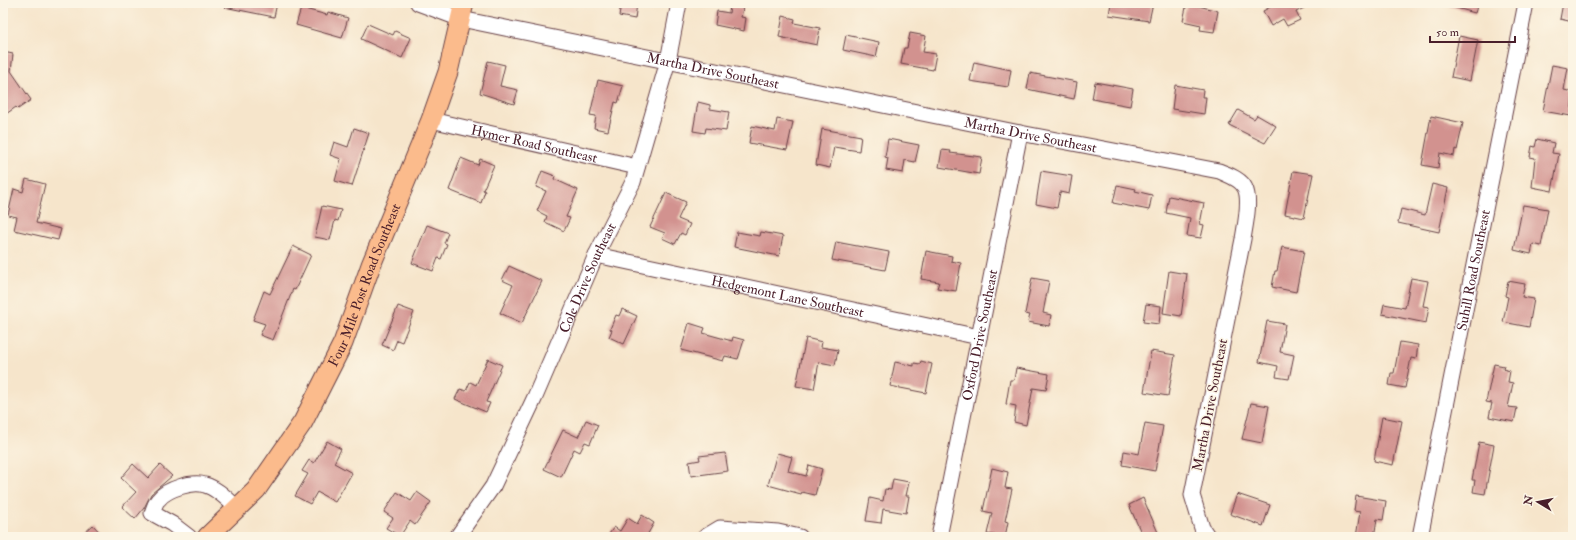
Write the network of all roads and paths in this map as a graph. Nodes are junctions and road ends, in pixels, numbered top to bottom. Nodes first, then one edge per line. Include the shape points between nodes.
1 (418, 3) edge
2 (679, 3) edge
3 (1526, 3) edge
4 (462, 11) edge
5 (668, 60) junction
6 (431, 120) junction
7 (1020, 133) junction
8 (637, 167) junction
9 (596, 255) junction
10 (979, 337) junction
11 (237, 508) junction
12 (189, 537) edge
13 (207, 537) edge
14 (457, 537) edge
15 (705, 537) edge
16 (800, 537) edge
17 (939, 537) edge
18 (1208, 537) edge
19 (1420, 537) edge

1 - 4 street, Martha Drive Southeast
2 - 5 street, Cole Drive Southeast
3 - 19 street, Suhill Road Southeast
4 - 5 street, Martha Drive Southeast
4 - 6 main road, Four Mile Post Road Southeast via 448,72
5 - 7 street, Martha Drive Southeast
5 - 8 street, Cole Drive Southeast
6 - 8 street, Hymer Road Southeast
6 - 11 main road, Four Mile Post Road Southeast via 371,264 343,343 303,422 256,490
7 - 10 street, Oxford Drive Southeast
7 - 18 street, Martha Drive Southeast via 1219,171 1236,179 1245,188 1247,205 1243,239 1192,495 1202,528
8 - 9 street, Cole Drive Southeast via 633,182
9 - 10 street, Hedgemont Lane Southeast
9 - 14 street, Cole Drive Southeast via 535,397 493,486
10 - 17 street, Oxford Drive Southeast
11 - 12 street via 224,496 205,485 190,483 176,488 159,499 152,513
11 - 13 main road, Four Mile Post Road Southeast
15 - 16 street via 720,528 778,532

